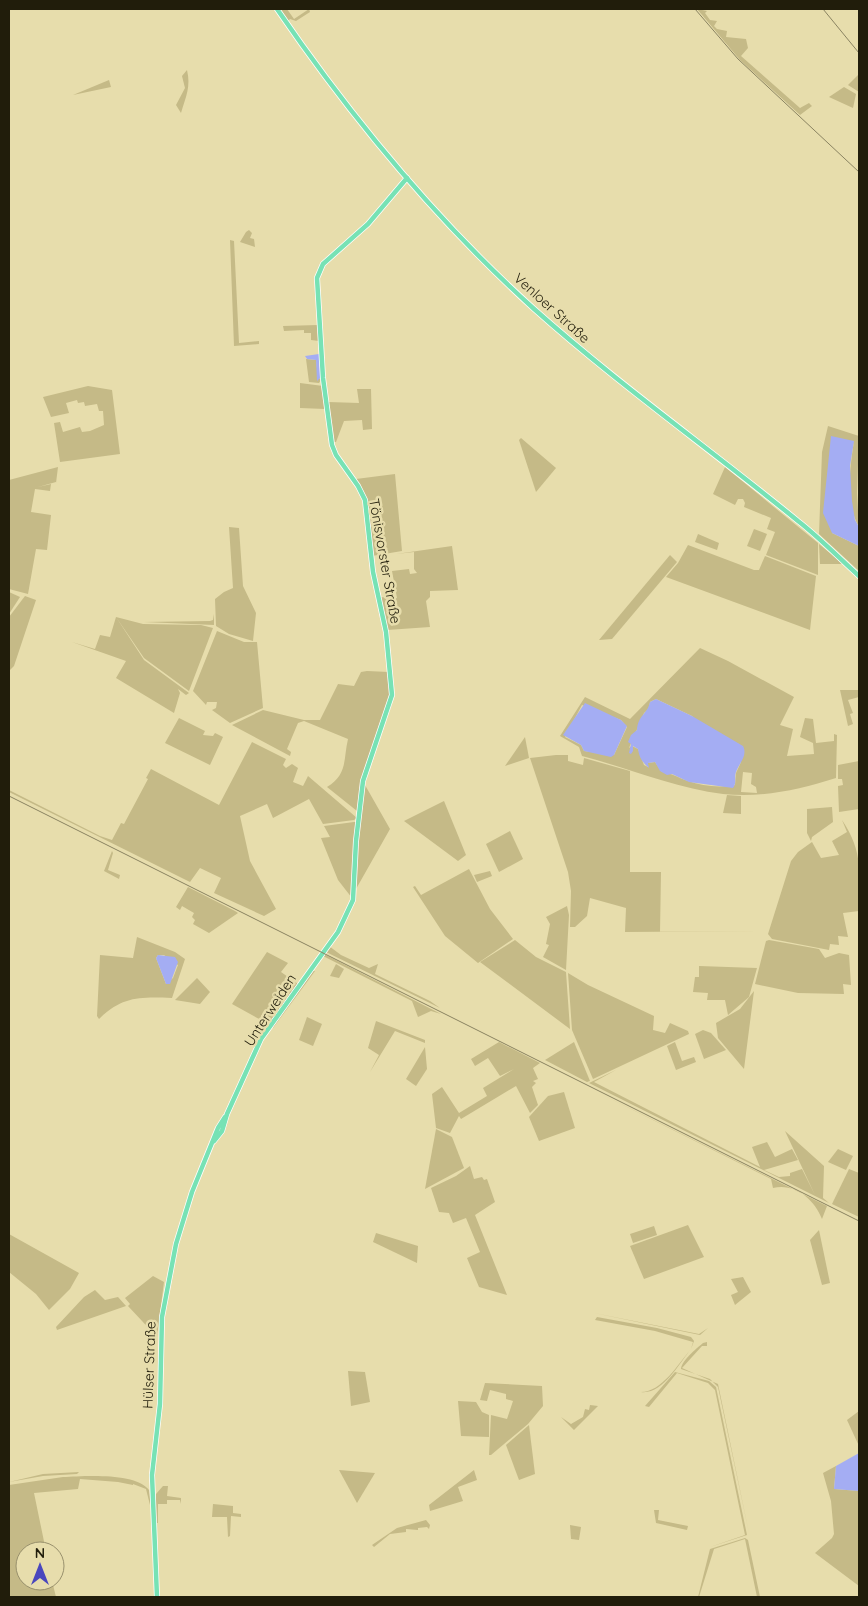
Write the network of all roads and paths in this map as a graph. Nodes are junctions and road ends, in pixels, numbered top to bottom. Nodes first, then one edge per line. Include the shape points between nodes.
1 (277, 9) edge
2 (407, 178) junction
3 (859, 576) edge
4 (325, 950) joint
5 (220, 1129) joint
6 (158, 1597) edge

1 - 2 main road, Venloer Straße
2 - 3 main road, Venloer Straße via 532,306 637,396 801,522
2 - 4 main road, Tönisvorster Straße via 368,224 323,264 317,278 323,378 332,444 364,500 392,689 363,781 354,898
4 - 5 main road, Unterweiden via 261,1039
5 - 6 main road, Hülser Straße via 192,1192 176,1244 162,1317 160,1404 152,1475

